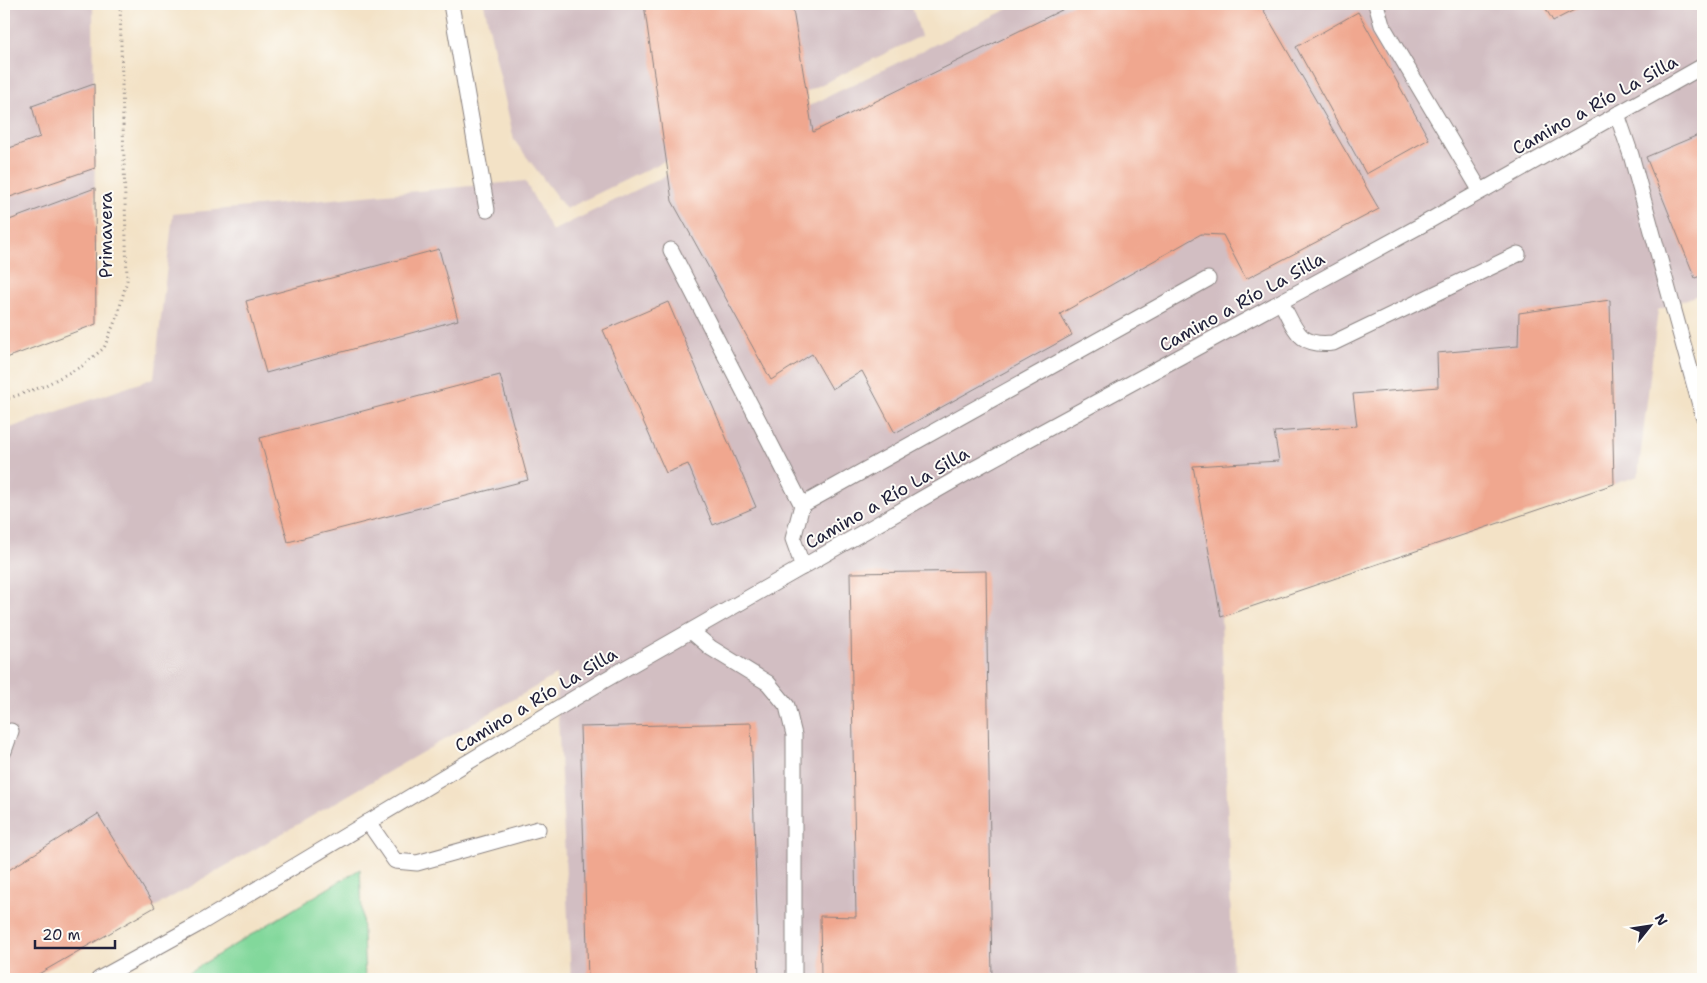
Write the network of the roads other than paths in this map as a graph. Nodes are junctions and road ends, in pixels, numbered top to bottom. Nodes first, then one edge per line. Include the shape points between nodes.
1 (451, 4) edge
2 (1376, 4) edge
3 (1703, 66) edge
4 (1617, 114) junction
5 (1480, 190) junction
6 (487, 210) dead end
7 (671, 250) dead end
8 (1518, 254) dead end
9 (1208, 279) dead end
10 (1281, 302) junction
11 (1703, 416) edge
12 (802, 505) junction
13 (803, 567) junction
14 (691, 631) junction
15 (11, 732) dead end
16 (4, 750) edge
17 (368, 822) junction
18 (538, 829) dead end
19 (99, 979) edge
20 (794, 979) edge

1 - 6 lane
2 - 5 lane via 1382,24
3 - 4 lane, Camino a Río La Silla
4 - 5 lane, Camino a Río La Silla
4 - 11 lane
5 - 10 lane, Camino a Río La Silla
7 - 12 lane
8 - 10 lane via 1334,343 1318,345 1303,339
9 - 12 lane
10 - 13 lane, Camino a Río La Silla via 972,470
12 - 13 lane via 793,538
13 - 14 lane, Camino a Río La Silla
14 - 17 lane, Camino a Río La Silla
14 - 20 lane via 711,648 768,683 787,706 794,735
15 - 16 lane
17 - 18 lane via 395,861 417,864
17 - 19 lane, Camino a Río La Silla via 197,925

